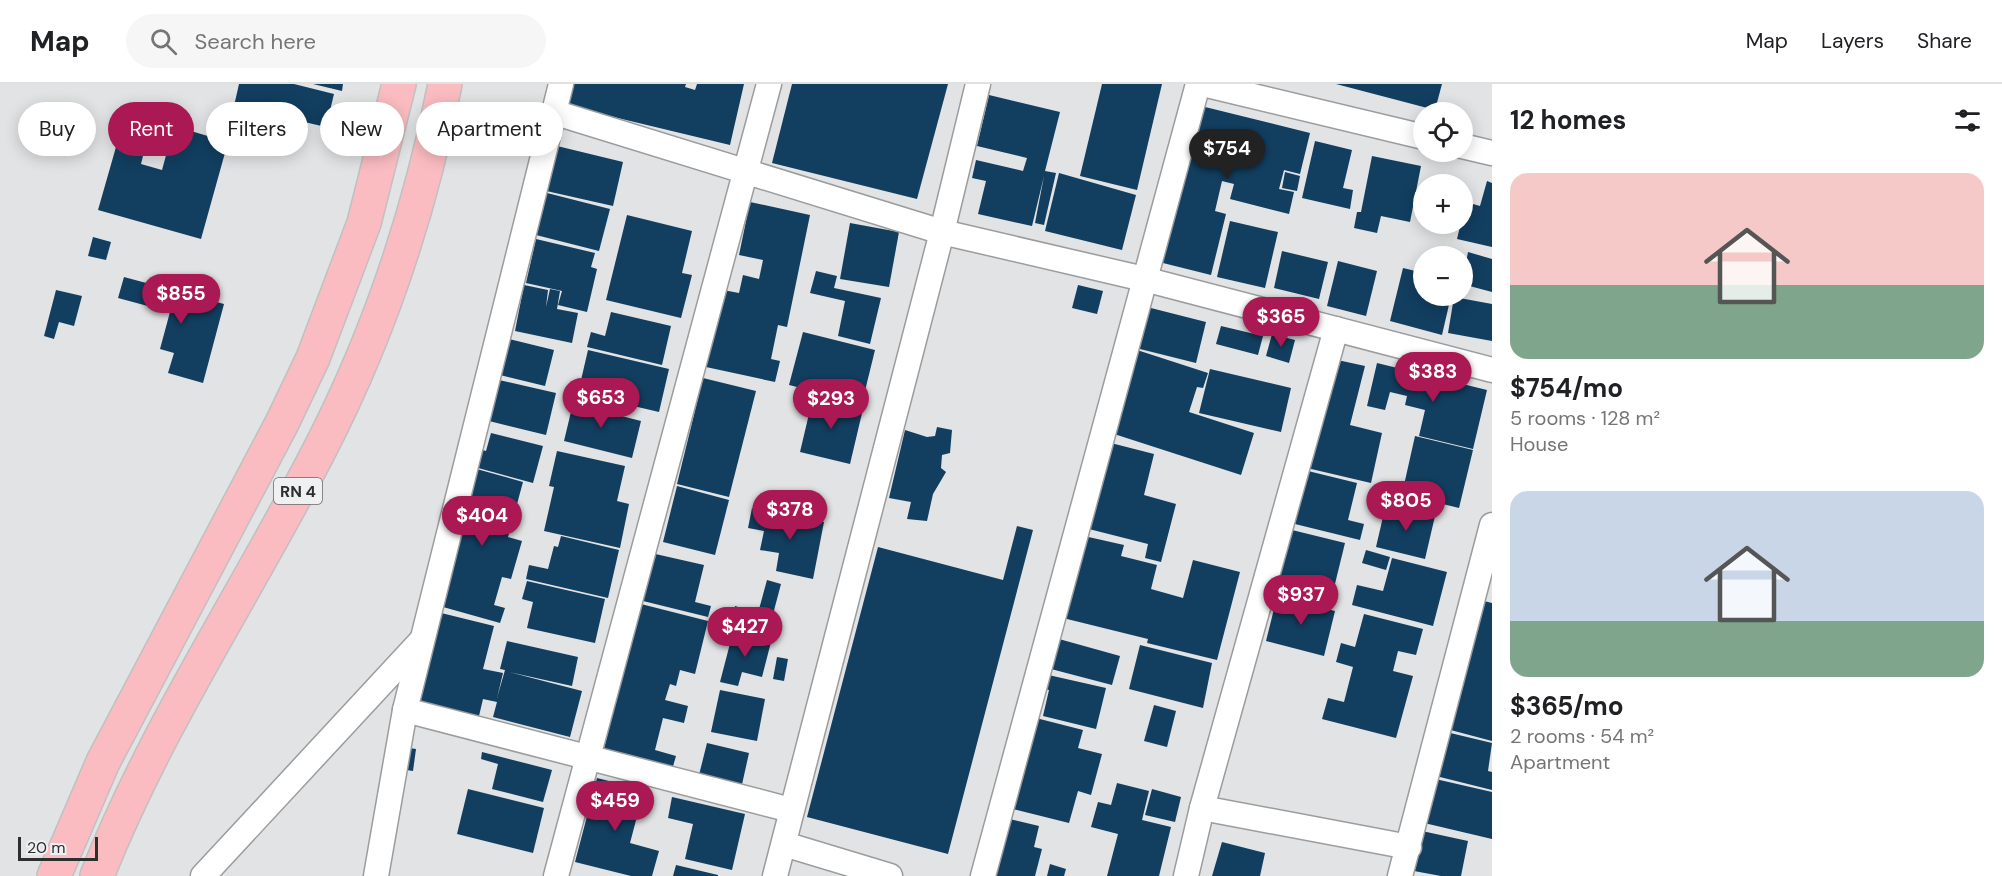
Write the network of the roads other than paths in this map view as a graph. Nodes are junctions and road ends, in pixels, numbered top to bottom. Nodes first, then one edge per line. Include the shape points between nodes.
1 (399, 84) edge
2 (445, 84) edge
3 (561, 84) edge
4 (769, 84) edge
5 (978, 84) edge
6 (1201, 84) edge
7 (556, 102) edge
8 (563, 115) edge
9 (1413, 134) edge
10 (1473, 149) edge
11 (1492, 153) edge
12 (542, 156) edge
13 (746, 172) junction
14 (942, 232) junction
15 (1144, 279) junction
16 (1336, 329) junction
17 (1492, 370) edge
18 (1492, 525) edge
19 (422, 639) junction
20 (405, 710) junction
21 (587, 759) junction
22 (1202, 808) junction
23 (791, 810) junction
24 (784, 844) junction
25 (1409, 847) junction
26 (54, 876) edge
27 (97, 876) edge
28 (203, 876) edge
29 (376, 876) edge
30 (556, 876) edge
31 (775, 876) edge
32 (890, 876) edge
33 (983, 876) edge
34 (1186, 876) edge
35 (1401, 876) edge

1 - 26 main road, RN 4 via 364,223 313,358 103,762
2 - 27 main road, RN 4 via 409,232 373,334 314,461 136,785
3 - 7 street
4 - 13 street
5 - 14 street
6 - 9 street
6 - 15 street
8 - 13 street
10 - 11 street
12 - 19 street
13 - 14 street
13 - 21 street
14 - 15 street
14 - 23 street
15 - 16 street
15 - 33 street
16 - 17 street
16 - 22 street
18 - 25 street
19 - 20 street
19 - 28 street
20 - 21 street
20 - 29 street
21 - 23 street
21 - 30 street
22 - 25 street
22 - 34 street
23 - 24 street
24 - 31 street
24 - 32 street
25 - 35 street

